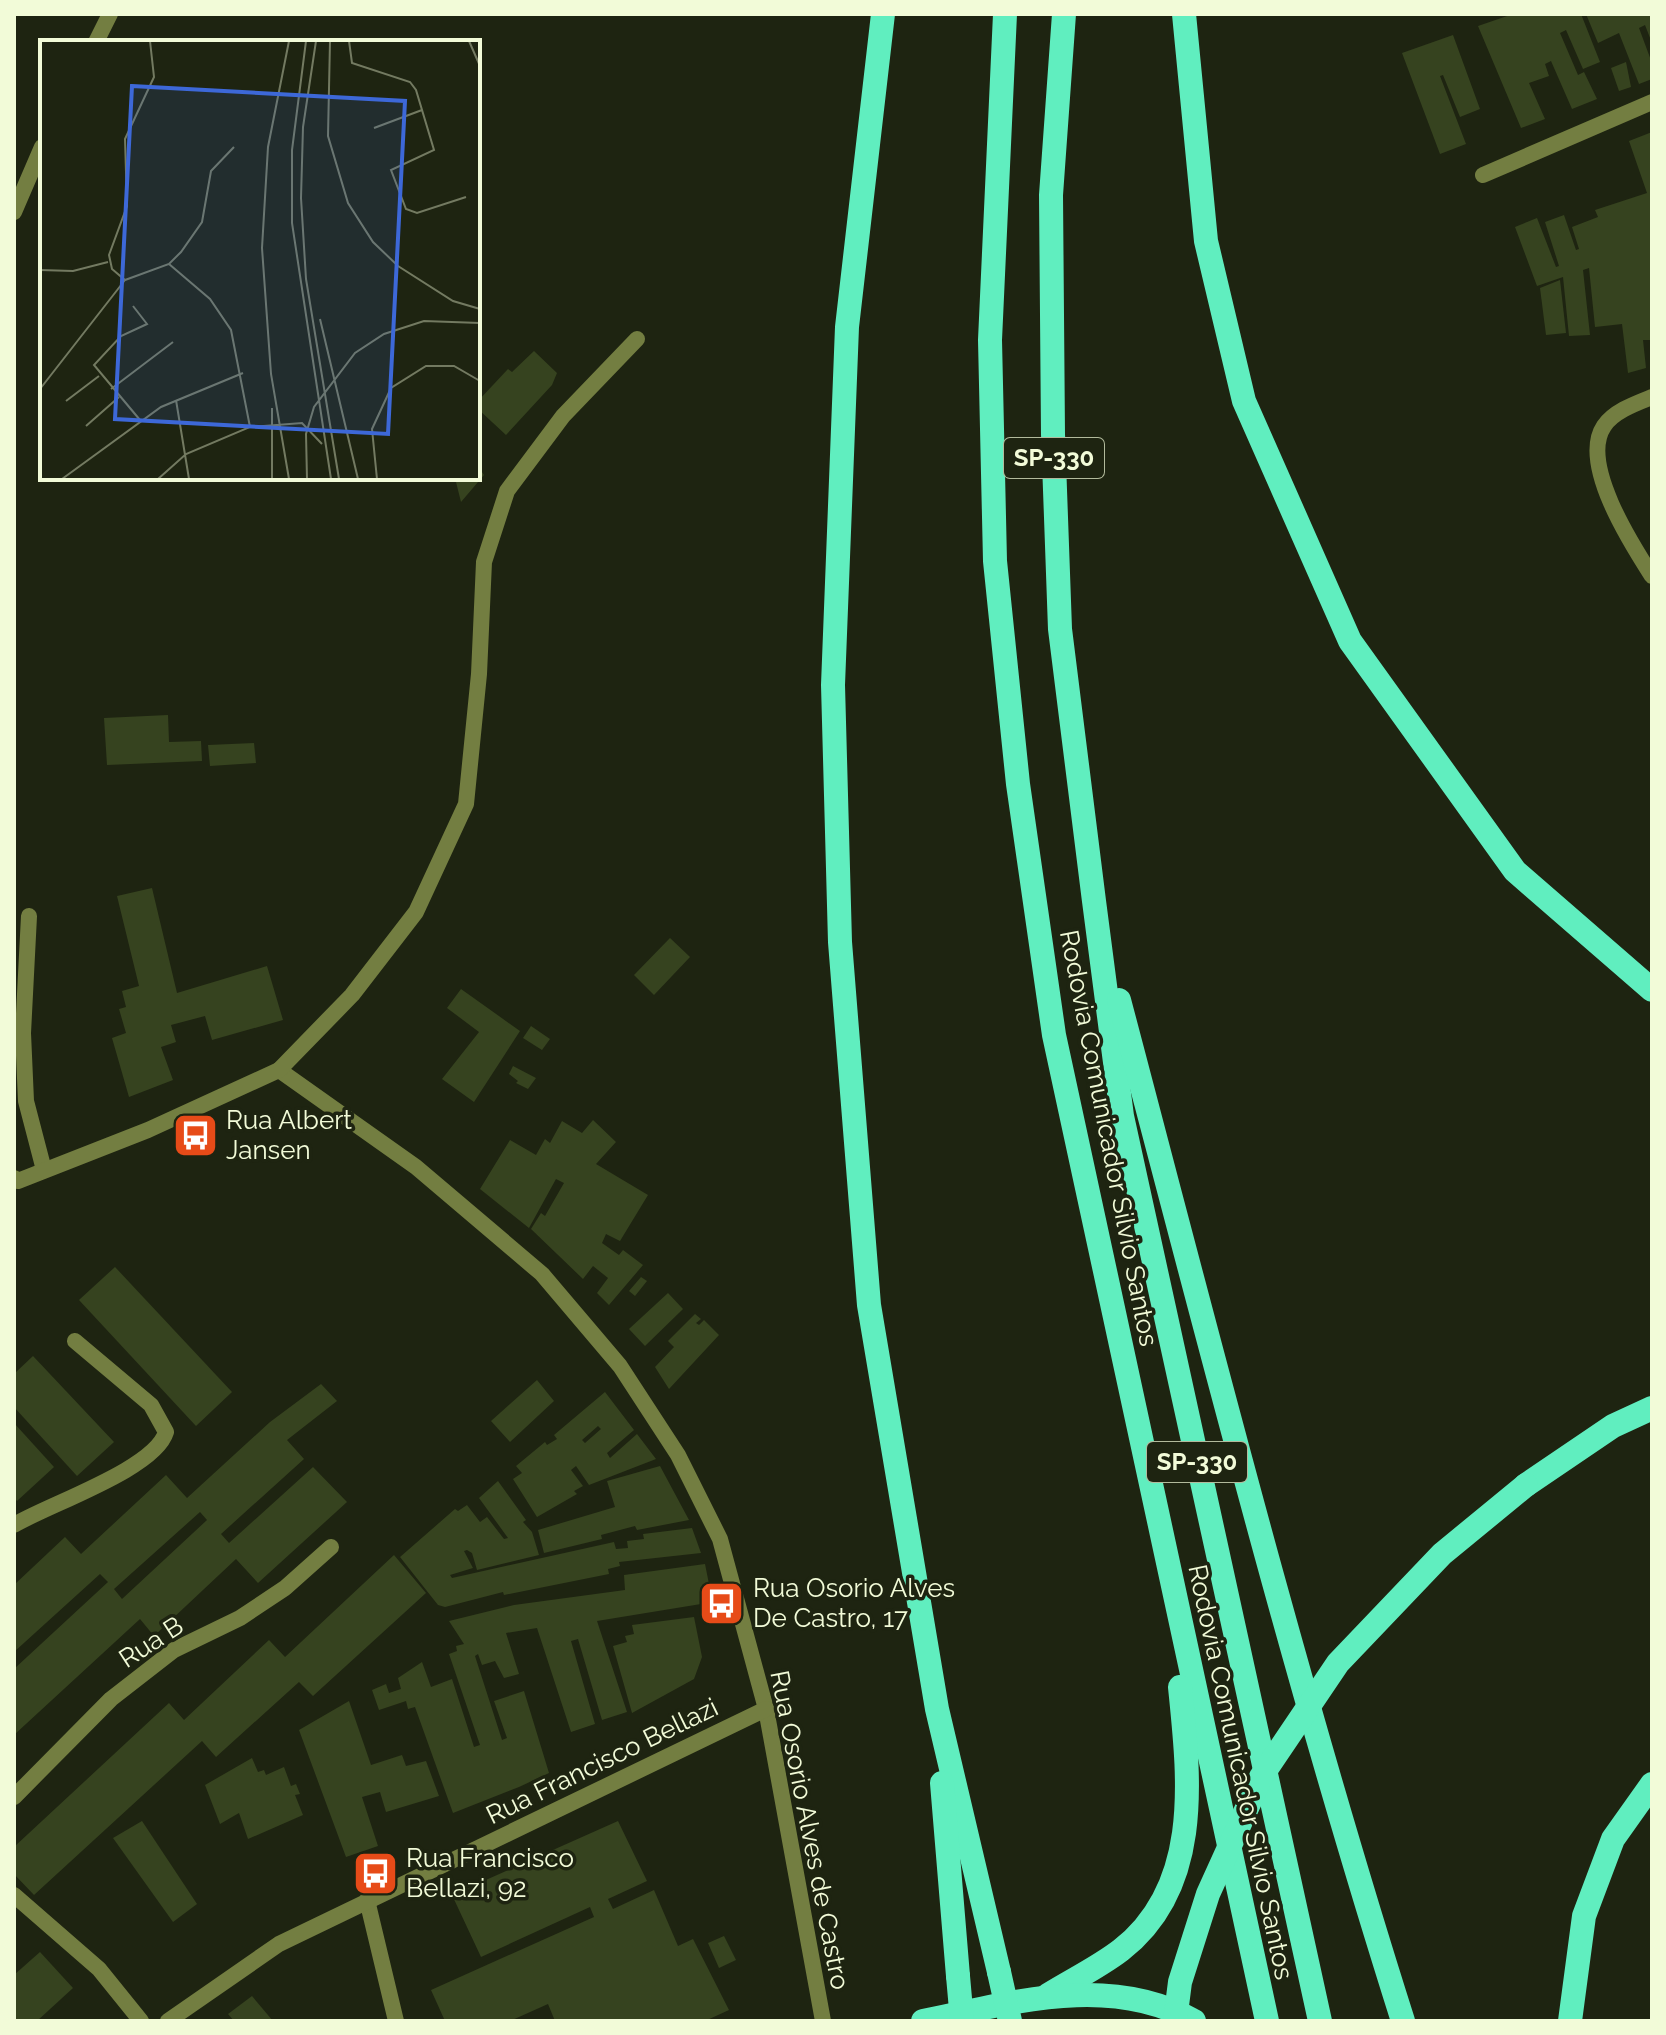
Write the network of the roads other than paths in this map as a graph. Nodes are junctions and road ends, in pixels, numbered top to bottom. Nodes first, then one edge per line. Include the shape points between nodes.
1 (110, 14) edge
2 (883, 14) edge
3 (1005, 14) edge
4 (1064, 14) edge
5 (1184, 14) edge
6 (97, 40) edge
7 (1652, 102) edge
8 (40, 152) edge
9 (1483, 175) dead end
10 (14, 212) edge
11 (637, 339) dead end
12 (1652, 397) edge
13 (1652, 576) edge
14 (1094, 901) junction
15 (29, 916) dead end
16 (1652, 990) edge
17 (279, 1070) junction
18 (44, 1170) junction
19 (15, 1182) edge
20 (75, 1341) dead end
21 (1652, 1408) edge
22 (14, 1525) edge
23 (331, 1547) dead end
24 (1169, 1576) junction
25 (766, 1709) junction
26 (937, 1709) junction
27 (1652, 1784) edge
28 (14, 1797) edge
29 (16, 1900) edge
30 (367, 1900) junction
31 (1048, 1995) junction
32 (141, 2021) edge
33 (168, 2021) edge
34 (396, 2021) edge
35 (823, 2021) edge
36 (923, 2021) edge
37 (962, 2021) edge
38 (1010, 2021) edge
39 (1175, 2021) edge
40 (1194, 2021) edge
41 (1267, 2021) edge
42 (1320, 2021) edge
43 (1403, 2021) edge
44 (1570, 2021) edge

1 - 6 street
2 - 26 highway via 847,327 833,685 840,942 869,1305
3 - 24 highway, Rodovia Comunicador Silvio Santos / SP-330 via 990,340 995,561 1018,784 1054,1035
4 - 14 highway, Rodovia Comunicador Silvio Santos / SP-330 via 1051,195 1060,629
5 - 16 highway via 1206,241 1244,401 1350,641 1515,871
7 - 9 street
8 - 10 street
11 - 17 street via 563,416 507,491 484,562 466,804 416,912 352,995
12 - 13 street via 1628,406 1604,426 1598,453 1623,532
14 - 42 highway, Rodovia Comunicador Silvio Santos / SP-330 via 1122,1116
14 - 43 highway via 1283,1615
15 - 18 street via 23,1033 26,1101
17 - 18 street
17 - 25 street, Rua Osorio Alves de Castro via 416,1167 542,1274 620,1366 678,1455 720,1539
18 - 19 street
20 - 22 street via 151,1405 166,1432 163,1443 105,1482
21 - 39 highway, bridge via 1613,1426 1526,1485 1442,1554 1338,1663 1261,1777 1208,1894 1180,1982
23 - 28 street, Rua B via 285,1588 240,1618 174,1650 111,1699
24 - 31 highway via 1190,1785 1182,1850 1160,1908 1123,1949
24 - 41 highway, Rodovia Comunicador Silvio Santos / SP-330
25 - 30 street, Rua Francisco Bellazi
25 - 35 street, Rua Osorio Alves de Castro
26 - 37 highway, bridge
26 - 38 highway, bridge
27 - 44 highway via 1613,1839 1584,1916
29 - 32 street via 99,1969
30 - 33 street, Rua Francisco Bellazi via 279,1944
30 - 34 street
31 - 36 highway
31 - 40 highway via 1141,1998

